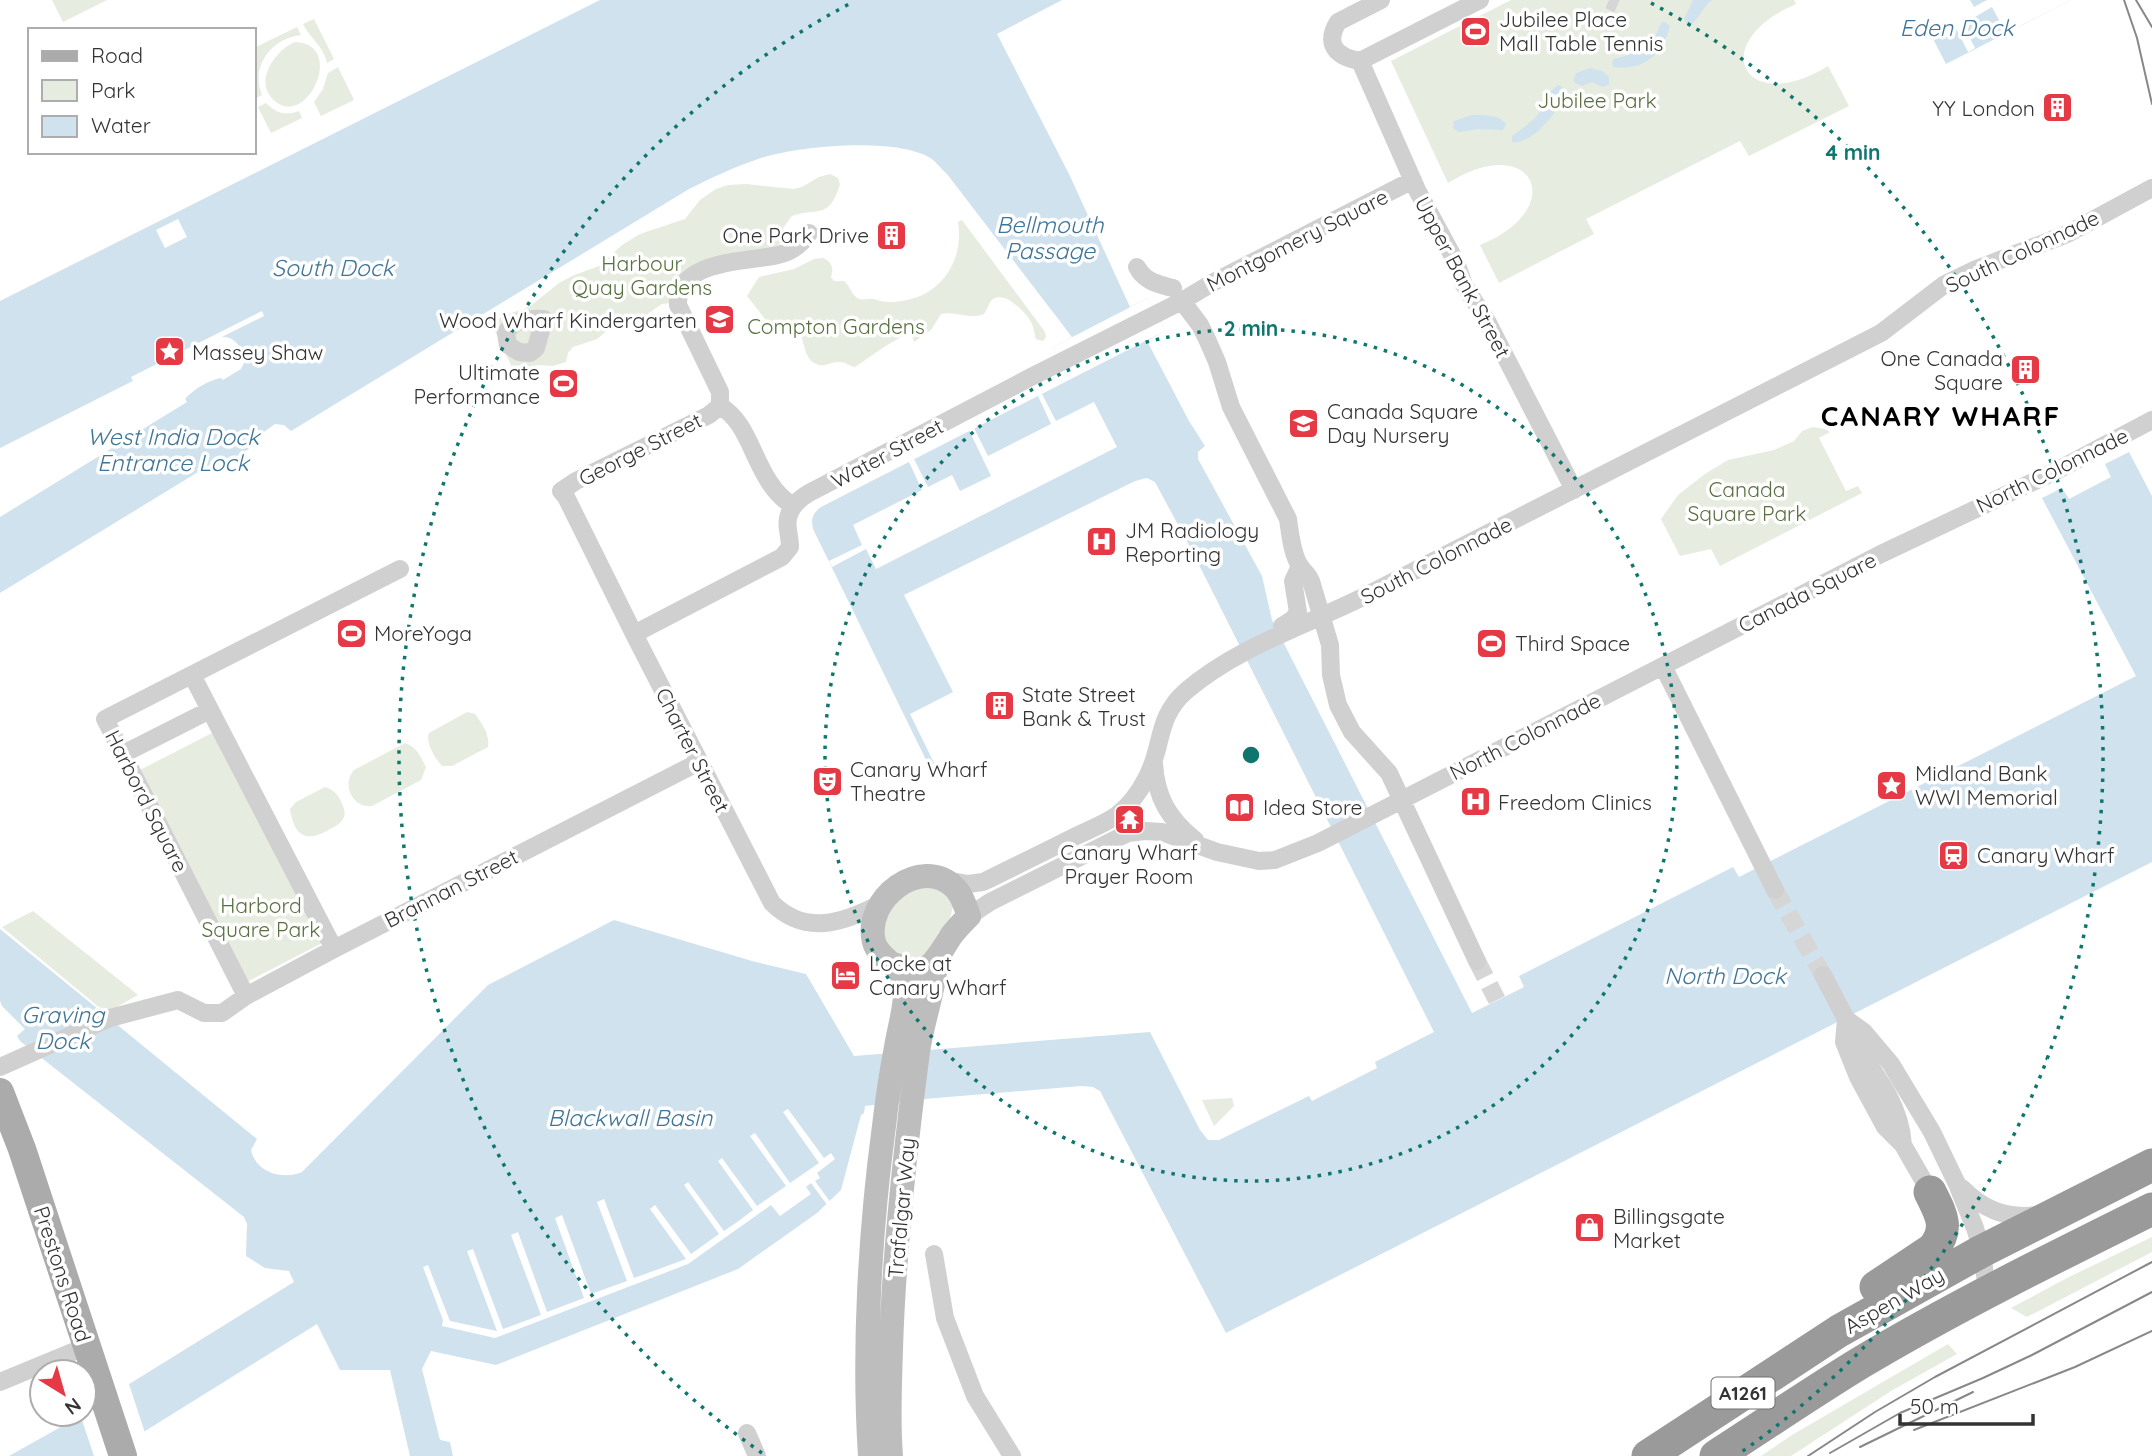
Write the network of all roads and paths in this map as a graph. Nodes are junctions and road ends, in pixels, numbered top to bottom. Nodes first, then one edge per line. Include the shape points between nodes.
1 (1381, 0) edge
2 (1480, 0) edge
3 (1360, 61) junction
4 (1413, 180) junction
5 (2152, 188) edge
6 (809, 233) dead end
7 (1136, 267) dead end
8 (1178, 295) junction
9 (720, 406) junction
10 (2152, 420) edge
11 (1574, 490) junction
12 (561, 491) joint
13 (793, 506) junction
14 (1952, 519) joint
15 (1300, 566) junction
16 (400, 569) dead end
17 (1315, 593) junction
18 (1347, 605) junction
19 (1321, 618) junction
20 (1290, 626) junction
21 (634, 634) junction
22 (1663, 666) junction
23 (192, 676) junction
24 (210, 710) junction
25 (123, 754) junction
26 (1154, 761) junction
27 (699, 762) junction
28 (1395, 804) junction
29 (1203, 847) junction
30 (943, 879) junction
31 (1775, 890) tunnel mouth
32 (880, 904) junction
33 (969, 916) junction
34 (334, 949) junction
35 (1478, 961) tunnel mouth
36 (936, 963) junction
37 (898, 971) junction
38 (1822, 975) tunnel mouth
39 (246, 996) junction
40 (1845, 1025) junction
41 (903, 1049) junction
42 (0, 1067) edge
43 (2, 1102) edge
44 (1932, 1132) junction
45 (1906, 1150) junction
46 (2152, 1166) edge
47 (1943, 1188) junction
48 (2071, 1206) junction
49 (2152, 1209) edge
50 (1982, 1251) junction
51 (934, 1254) dead end
52 (1987, 1291) junction
53 (87, 1346) junction
54 (0, 1381) edge
55 (747, 1433) dead end
56 (122, 1453) edge
57 (757, 1456) edge
58 (870, 1456) edge
59 (891, 1456) edge
60 (1012, 1456) edge
61 (1630, 1456) edge
62 (1648, 1456) edge
63 (1716, 1456) edge

1 - 3 street via 1338,22 1334,30 1335,50
2 - 3 street
3 - 4 street, Upper Bank Street
4 - 8 street, Montgomery Square
4 - 11 street, Upper Bank Street
5 - 11 street, South Colonnade via 2067,234 1945,285 1861,343
6 - 9 street via 792,250 722,263 688,280 683,288 678,305 720,392
7 - 8 street via 1147,280
8 - 13 street, Water Street via 1156,314 809,493
8 - 15 street via 1207,339 1231,407 1288,519
9 - 12 street, George Street
9 - 13 street via 737,419 774,491
10 - 14 street, North Colonnade
11 - 18 street, South Colonnade
12 - 21 street, Charter Street
13 - 21 street via 788,522 790,547 782,557
14 - 22 street, Canada Square
15 - 17 street via 1310,576
15 - 20 street via 1293,581 1299,608
16 - 23 street
17 - 18 street via 1326,602
17 - 19 street
18 - 19 street, South Colonnade
19 - 20 street, South Colonnade
19 - 28 street via 1330,645 1338,705 1352,732 1389,773
20 - 26 street, South Colonnade via 1207,673 1183,692 1161,725
21 - 27 street, Charter Street
22 - 28 street, North Colonnade
22 - 31 street
23 - 24 street
23 - 25 street, Harbord Square via 105,719
24 - 25 street
24 - 34 street
25 - 39 street, Harbord Square
26 - 29 street via 1155,784 1171,817
26 - 30 street via 1136,796 1116,815 983,882
27 - 32 street, Charter Street via 780,911 807,923 841,921
27 - 34 street, Brannan Street
28 - 29 street, North Colonnade via 1275,860 1232,857
28 - 35 street
29 - 33 street, North Colonnade via 1162,832 1128,833 990,901
30 - 32 street via 902,882
30 - 33 street via 960,894
32 - 37 street via 873,940
33 - 36 street
34 - 39 street, Brannan Street
36 - 37 street
36 - 41 street, Trafalgar Way via 935,978
37 - 41 street, Trafalgar Way via 906,999
38 - 40 street
39 - 42 street, Brannan Street via 222,1013 204,1013 178,1000 110,1018
40 - 44 street via 1864,1032 1891,1064
40 - 45 street via 1896,1108
41 - 58 street, Trafalgar Way via 883,1130 875,1214 867,1418
41 - 59 street, Trafalgar Way via 909,1126 892,1310
43 - 53 main road, Prestons Road
44 - 45 street
44 - 47 street
45 - 47 street
46 - 48 highway, Aspen Way / A1261
47 - 48 street via 2012,1217
47 - 50 street
47 - 61 highway via 1940,1240 1933,1249 1696,1400
48 - 50 highway, Aspen Way / A1261
49 - 52 highway, Aspen Way / A1261
50 - 52 street
50 - 62 highway, Aspen Way / A1261 via 1839,1331
51 - 60 street via 949,1329 975,1396
52 - 63 highway, Aspen Way / A1261 via 1860,1363
53 - 54 street
53 - 56 main road, Prestons Road
55 - 57 street

